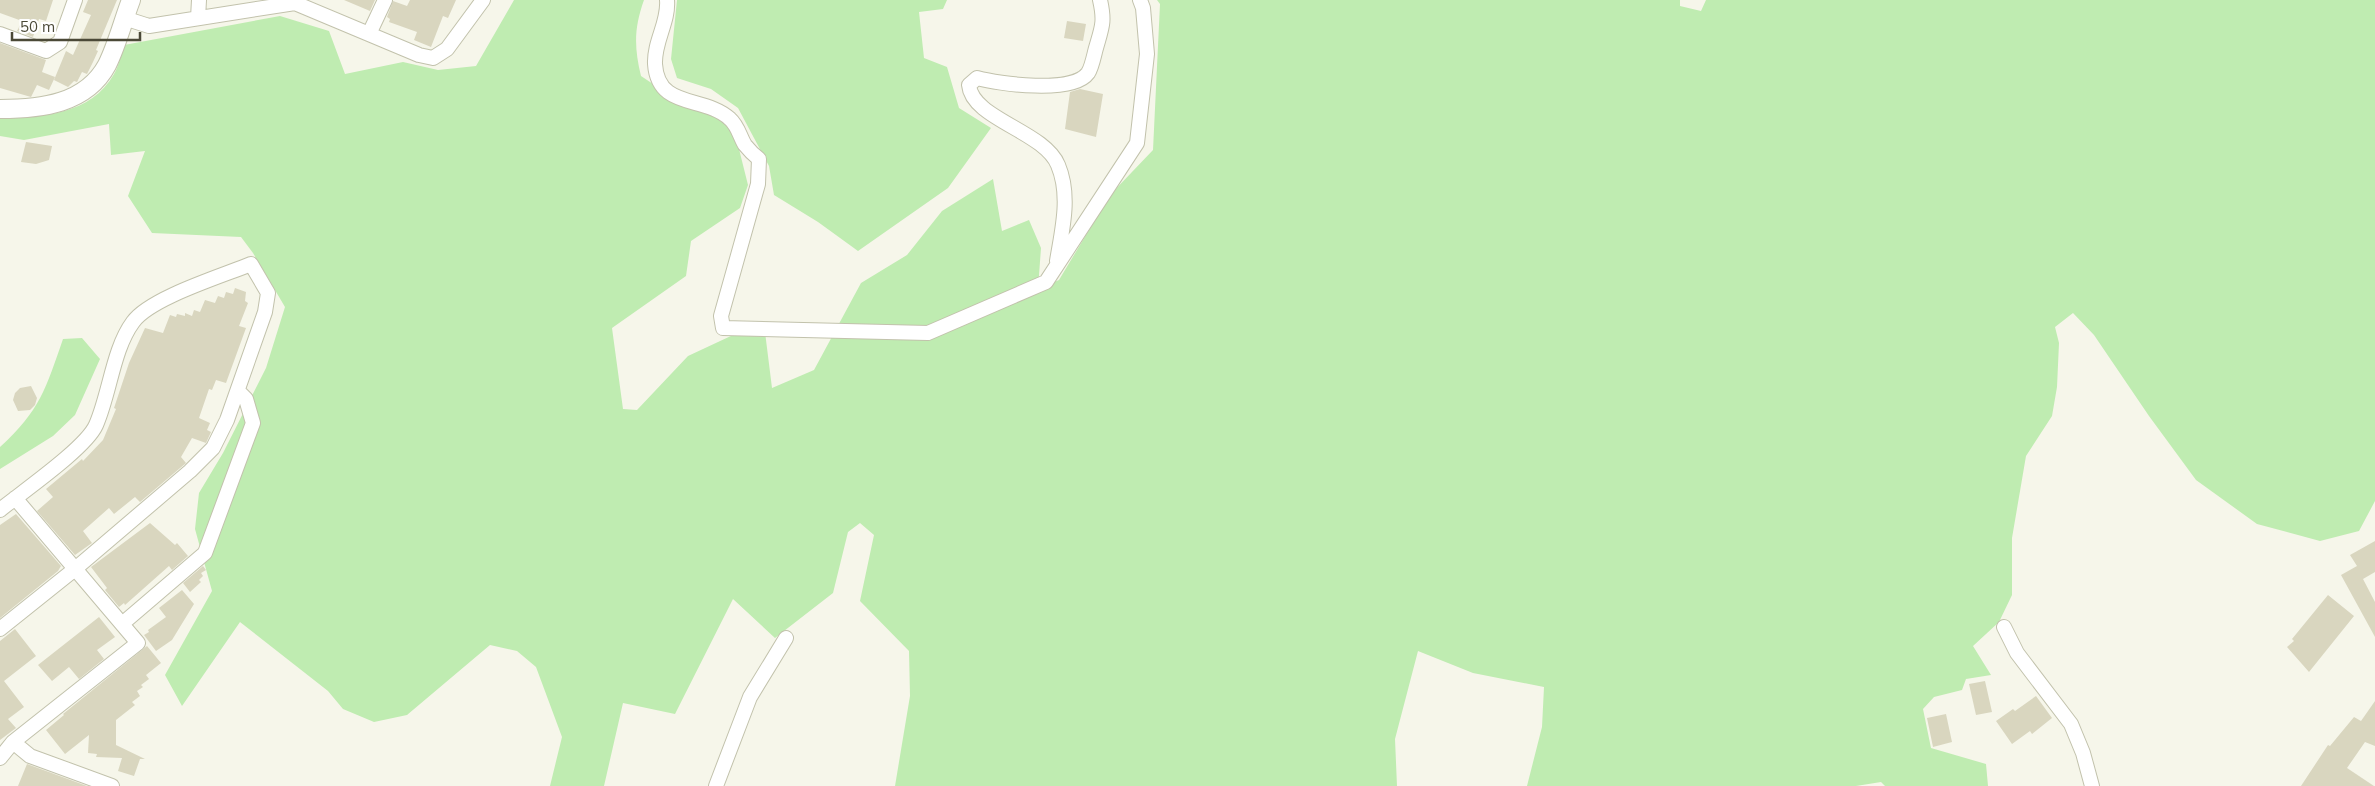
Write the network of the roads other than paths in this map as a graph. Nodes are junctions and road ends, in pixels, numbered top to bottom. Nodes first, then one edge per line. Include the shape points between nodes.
1 (75, 0) edge
2 (131, 0) edge
3 (199, 0) edge
4 (385, 0) edge
5 (483, 0) edge
6 (667, 0) edge
7 (1100, 0) edge
8 (1140, 0) edge
9 (296, 2) edge
10 (124, 18) junction
11 (198, 18) junction
12 (0, 34) edge
13 (369, 34) junction
14 (0, 109) edge
15 (1057, 264) junction
16 (238, 391) junction
17 (15, 498) junction
18 (0, 510) edge
19 (75, 569) junction
20 (122, 624) junction
21 (2004, 627) dead end
22 (0, 629) edge
23 (786, 638) dead end
24 (13, 742) junction
25 (0, 758) edge
26 (112, 786) edge
27 (716, 786) edge
28 (2092, 786) edge

1 - 12 street via 60,42 46,50
2 - 10 street
3 - 11 street
4 - 13 street
5 - 13 street via 448,49 433,58
6 - 15 street via 668,10 655,61 660,85 668,94 730,119 746,146 759,159 758,184 720,316 723,328 928,333 1046,282
7 - 15 street via 1104,20 1088,73 1079,81 1057,85 1005,84 977,78 969,85 970,94 987,111 1042,146 1058,164 1066,198
8 - 15 street via 1147,54 1137,143
9 - 11 street
9 - 13 street
10 - 11 street via 149,26
10 - 14 street via 107,64 95,82 78,95 52,106
16 - 17 street via 268,293 251,264 151,305 133,321 123,341 95,427 79,446
16 - 19 street via 213,448
16 - 20 street via 246,399 253,423 205,553
17 - 18 street
17 - 19 street
19 - 20 street
19 - 22 street
20 - 24 street via 138,643
21 - 28 street via 2017,653 2070,724 2083,753
23 - 27 street via 750,696
24 - 25 street
24 - 26 street via 30,756

